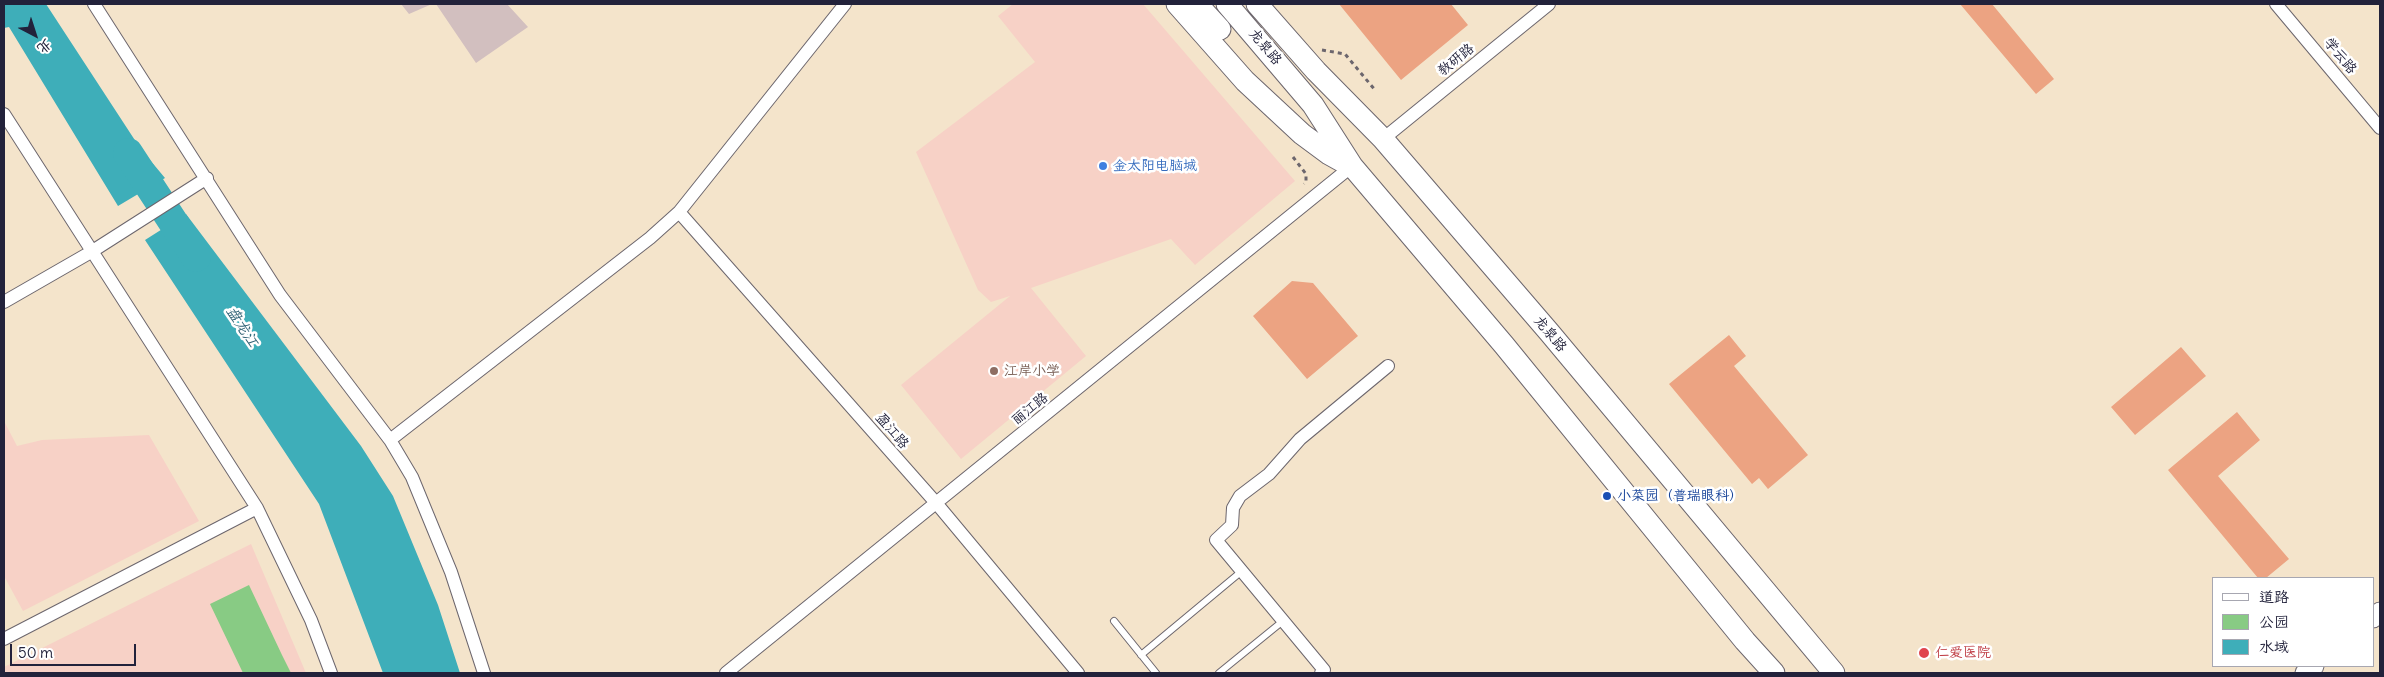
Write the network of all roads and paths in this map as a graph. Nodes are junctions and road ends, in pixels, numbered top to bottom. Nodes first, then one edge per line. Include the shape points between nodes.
1 (845, 4) edge
2 (1177, 4) edge
3 (1197, 4) edge
4 (1227, 4) edge
5 (1256, 4) edge
6 (1548, 4) edge
7 (2276, 4) edge
8 (97, 5) edge
9 (1345, 54) dead end
10 (1375, 90) dead end
11 (4, 114) edge
12 (2380, 128) edge
13 (1383, 139) junction
14 (1294, 158) dead end
15 (1352, 166) junction
16 (207, 178) junction
17 (1299, 188) dead end
18 (679, 212) junction
19 (91, 252) junction
20 (4, 302) edge
21 (1388, 366) dead end
22 (390, 440) junction
23 (937, 504) junction
24 (257, 508) junction
25 (1242, 571) junction
26 (1283, 621) junction
27 (1114, 622) dead end
28 (4, 638) edge
29 (1141, 655) junction
30 (331, 673) edge
31 (484, 673) edge
32 (726, 673) edge
33 (1078, 673) edge
34 (1156, 673) edge
35 (1219, 673) edge
36 (1321, 673) edge
37 (1774, 673) edge
38 (1834, 673) edge

1 - 18 street
2 - 15 main road via 1245,80 1302,134
3 - 15 main road via 1253,67
4 - 15 main road, 龙泉路 via 1313,105
5 - 13 main road, 龙泉路
6 - 13 street, 教研路
7 - 12 street, 学云路
8 - 16 street
9 - 10 path
11 - 19 street
13 - 38 main road, 龙泉路
14 - 17 path via 1306,174 1306,182
15 - 23 street, 丽江路
15 - 37 main road, 龙泉路
16 - 19 street
16 - 22 street via 280,295
18 - 22 street
18 - 23 street, 盈江路
19 - 20 street
19 - 24 street
21 - 25 street via 1300,439 1269,474 1240,496 1233,508 1232,525 1216,540
22 - 31 street via 412,476 451,572
23 - 32 street, 丽江路
23 - 33 street, 盈江路
24 - 28 street
24 - 30 street via 311,620
25 - 26 street
25 - 29 lane
26 - 35 lane
26 - 36 street via 1324,670
27 - 29 lane
29 - 34 lane

